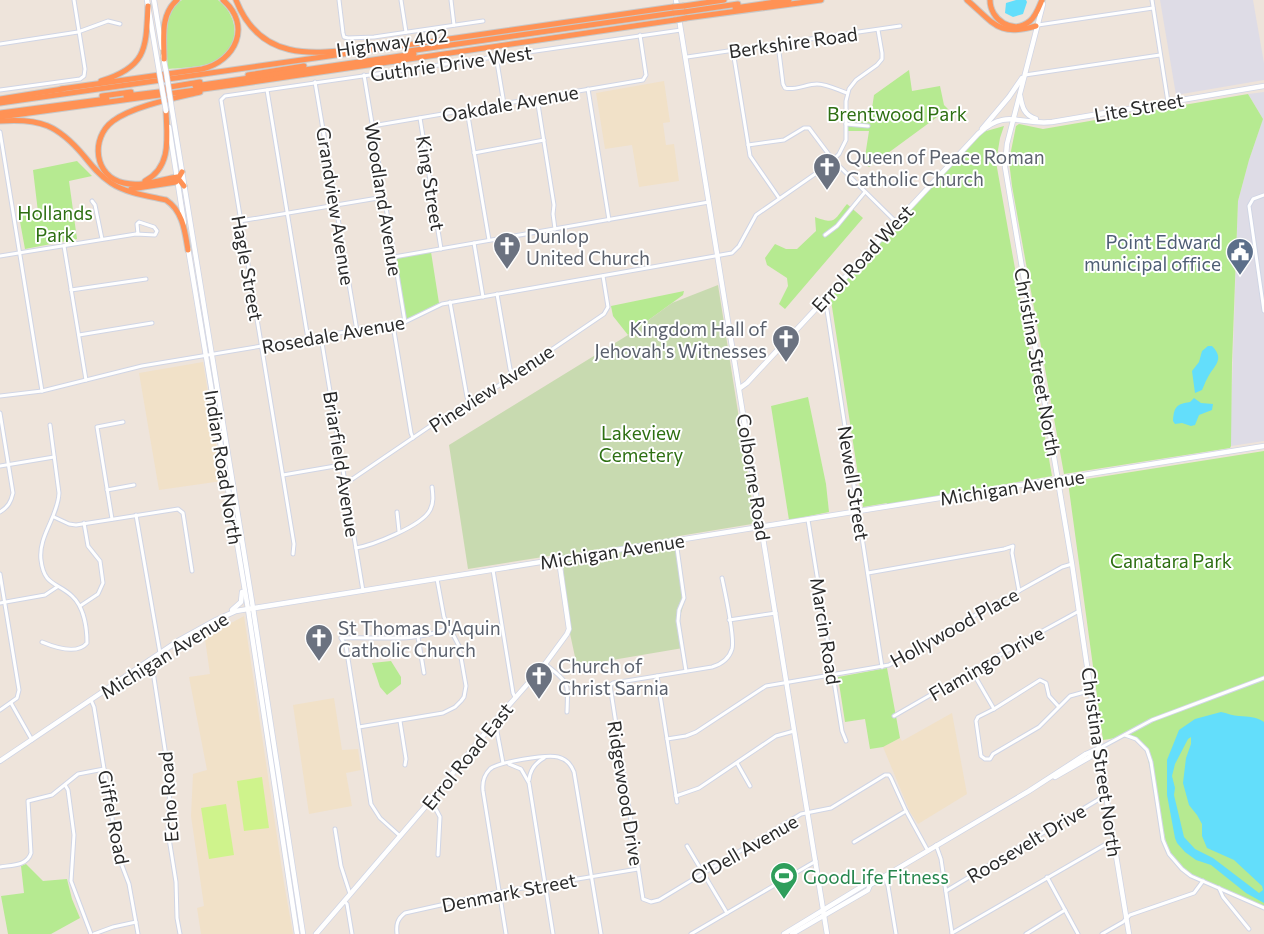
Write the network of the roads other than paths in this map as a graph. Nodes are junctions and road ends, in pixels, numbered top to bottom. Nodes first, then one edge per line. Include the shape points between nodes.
1 (74, 0) edge
2 (154, 0) edge
3 (177, 0) edge
4 (223, 0) edge
5 (236, 0) edge
6 (339, 0) edge
7 (401, 0) edge
8 (451, 0) edge
9 (678, 0) edge
10 (724, 0) edge
11 (766, 0) edge
12 (789, 0) edge
13 (821, 0) edge
14 (967, 0) edge
15 (990, 0) edge
16 (1043, 0) edge
17 (1152, 0) edge
18 (148, 3) edge
19 (1153, 8) junction
20 (680, 14) junction
21 (483, 21) dead end
22 (120, 24) dead end
23 (454, 26) junction
24 (900, 26) dead end
25 (1036, 26) junction
26 (682, 30) junction
27 (878, 30) junction
28 (78, 32) junction
29 (406, 32) junction
30 (640, 35) junction
31 (467, 37) junction
32 (0, 44) edge
33 (778, 44) junction
34 (733, 51) junction
35 (1160, 55) junction
36 (496, 56) junction
37 (164, 58) junction
38 (687, 58) junction
39 (364, 75) junction
40 (1024, 75) junction
41 (315, 82) junction
42 (232, 85) junction
43 (1264, 86) edge
44 (61, 89) junction
45 (588, 89) junction
46 (0, 90) edge
47 (267, 90) junction
48 (848, 93) junction
49 (1020, 93) junction
50 (0, 98) edge
51 (537, 98) junction
52 (221, 100) joint
53 (1168, 102) junction
54 (0, 104) edge
55 (504, 104) junction
56 (169, 110) junction
57 (467, 110) junction
58 (0, 111) edge
59 (0, 117) edge
60 (420, 118) junction
61 (1013, 118) junction
62 (0, 121) edge
63 (1052, 122) junction
64 (846, 124) junction
65 (372, 126) junction
66 (868, 126) dead end
67 (0, 132) edge
68 (978, 134) junction
69 (544, 140) junction
70 (748, 145) junction
71 (474, 152) junction
72 (833, 160) junction
73 (182, 172) junction
74 (178, 179) junction
75 (137, 184) junction
76 (184, 186) junction
77 (125, 190) junction
78 (866, 192) junction
79 (1264, 195) edge
80 (384, 197) junction
81 (779, 198) junction
82 (92, 201) dead end
83 (710, 202) junction
84 (336, 205) junction
85 (288, 212) junction
86 (609, 220) junction
87 (240, 221) junction
88 (896, 222) junction
89 (555, 229) junction
90 (138, 234) junction
91 (825, 235) dead end
92 (102, 240) junction
93 (489, 240) junction
94 (474, 243) junction
95 (64, 246) junction
96 (442, 249) junction
97 (188, 250) junction
98 (20, 253) junction
99 (0, 256) edge
100 (719, 256) junction
101 (394, 257) junction
102 (602, 276) junction
103 (146, 279) dead end
104 (71, 290) junction
105 (497, 294) junction
106 (483, 296) junction
107 (823, 300) junction
108 (450, 302) junction
109 (1264, 311) edge
110 (405, 322) junction
111 (152, 323) dead end
112 (393, 325) junction
113 (357, 331) junction
114 (79, 335) junction
115 (321, 337) junction
116 (308, 339) junction
117 (261, 347) junction
118 (209, 355) junction
119 (513, 375) junction
120 (86, 380) junction
121 (740, 388) junction
122 (42, 391) junction
123 (0, 396) edge
124 (470, 405) junction
125 (0, 413) edge
126 (123, 422) dead end
127 (50, 425) dead end
128 (413, 438) junction
129 (1264, 446) edge
130 (54, 457) junction
131 (8, 465) junction
132 (341, 465) junction
133 (0, 466) edge
134 (283, 475) junction
135 (1058, 480) junction
136 (345, 484) junction
137 (134, 485) dead end
138 (432, 488) dead end
139 (107, 490) junction
140 (0, 512) edge
141 (397, 512) dead end
142 (858, 512) junction
143 (136, 515) junction
144 (54, 517) junction
145 (760, 517) junction
146 (112, 519) junction
147 (808, 520) junction
148 (84, 524) junction
149 (762, 527) junction
150 (751, 529) junction
151 (399, 531) junction
152 (676, 541) junction
153 (356, 548) junction
154 (293, 554) dead end
155 (559, 560) junction
156 (1072, 564) junction
157 (493, 570) junction
158 (192, 571) dead end
159 (868, 573) junction
160 (0, 574) edge
161 (242, 578) junction
162 (722, 578) dead end
163 (437, 579) junction
164 (57, 587) junction
165 (363, 591) junction
166 (1019, 591) junction
167 (0, 602) edge
168 (5, 602) junction
169 (80, 606) junction
170 (250, 608) junction
171 (1079, 611) junction
172 (776, 613) junction
173 (216, 620) junction
174 (729, 620) junction
175 (450, 627) junction
176 (418, 636) junction
177 (42, 642) dead end
178 (160, 653) junction
179 (149, 660) junction
180 (545, 664) junction
181 (882, 667) junction
182 (686, 671) junction
183 (972, 671) junction
184 (424, 673) dead end
185 (833, 674) junction
186 (656, 676) junction
187 (1264, 678) edge
188 (786, 682) junction
189 (1092, 690) junction
190 (515, 697) junction
191 (91, 700) junction
192 (10, 703) junction
193 (1059, 707) junction
194 (994, 709) junction
195 (0, 710) edge
196 (567, 712) dead end
197 (894, 716) dead end
198 (400, 721) junction
199 (495, 721) junction
200 (358, 727) junction
201 (794, 731) junction
202 (1124, 735) junction
203 (667, 739) junction
204 (32, 740) junction
205 (846, 741) dead end
206 (1100, 748) junction
207 (547, 756) junction
208 (0, 761) edge
209 (503, 763) junction
210 (737, 763) junction
211 (405, 765) dead end
212 (104, 769) junction
213 (529, 783) junction
214 (65, 785) junction
215 (750, 786) dead end
216 (1106, 795) junction
217 (676, 796) junction
218 (431, 800) junction
219 (677, 802) dead end
220 (906, 811) junction
221 (809, 813) junction
222 (335, 829) dead end
223 (400, 836) junction
224 (1113, 840) junction
225 (854, 842) dead end
226 (936, 845) junction
227 (687, 846) dead end
228 (928, 850) junction
229 (438, 855) dead end
230 (816, 861) junction
231 (0, 867) edge
232 (638, 869) junction
233 (702, 873) junction
234 (884, 876) junction
235 (591, 877) junction
236 (1048, 877) junction
237 (1203, 881) junction
238 (546, 884) junction
239 (1218, 887) junction
240 (946, 891) junction
241 (499, 892) junction
242 (350, 894) junction
243 (344, 900) junction
244 (645, 900) joint
245 (1264, 908) edge
246 (1065, 910) junction
247 (727, 913) junction
248 (824, 913) junction
249 (1126, 918) junction
250 (136, 922) junction
251 (1249, 929) dead end
252 (1129, 933) edge
253 (93, 934) edge
254 (138, 934) edge
255 (180, 934) edge
256 (298, 934) edge
257 (303, 934) edge
258 (316, 934) edge
259 (352, 934) edge
260 (397, 934) edge
261 (506, 934) edge
262 (553, 934) edge
263 (601, 934) edge
264 (691, 934) edge
265 (784, 934) edge
266 (792, 934) edge
267 (827, 934) edge
268 (896, 934) edge
269 (952, 934) edge
270 (1026, 934) edge
271 (1078, 934) edge
272 (1102, 934) edge

1 - 28 street
2 - 37 main road, Indian Road North
3 - 37 highway via 165,19
4 - 44 highway via 234,14 238,33 232,50 220,63 202,69
5 - 31 highway via 242,16 252,28 265,40 290,50 320,52
6 - 29 street via 345,38
7 - 29 street
8 - 23 street
9 - 20 main road, Colborne Road
10 - 20 highway, Highway 402
11 - 20 highway
12 - 20 highway, Highway 402
13 - 20 highway
14 - 25 highway via 1004,29 1022,30
15 - 16 highway via 996,18 1014,26 1030,21
16 - 25 main road, Christina Street North
17 - 19 street
18 - 44 highway via 146,43 134,64 110,78
18 - 56 main road, Indian Road North, bridge
19 - 25 street
19 - 35 street
20 - 26 main road, Colborne Road
20 - 31 highway, Highway 402
20 - 42 highway
20 - 58 highway, Highway 402 via 180,89
21 - 23 street
22 - 28 street via 108,21
23 - 29 street
24 - 27 street, Berkshire Road
25 - 40 main road, Christina Street North
26 - 30 street, Guthrie Drive West
26 - 38 main road, Colborne Road
27 - 33 street, Berkshire Road
27 - 48 street via 881,61 856,80
28 - 32 street
28 - 46 street via 85,69 80,79
30 - 36 street, Guthrie Drive West
30 - 45 street, Oakdale Avenue via 646,75 643,80
31 - 54 highway, Highway 402
33 - 34 street, Berkshire Road
33 - 48 street via 786,88 818,84
34 - 38 street, Berkshire Road
34 - 70 street
35 - 40 street
35 - 53 street
36 - 39 street, Guthrie Drive West
36 - 55 street
37 - 56 main road, Indian Road North, bridge
38 - 83 main road, Colborne Road
39 - 41 street, Guthrie Drive West
39 - 65 street, Woodland Avenue
40 - 49 main road, Christina Street North
40 - 68 main road
41 - 47 street, Guthrie Drive West
41 - 84 street, Grandview Avenue
42 - 59 highway
42 - 75 highway via 150,106 110,124 98,143 101,165 115,180
43 - 53 main road, Lite Street
44 - 50 highway
45 - 51 street, Oakdale Avenue
45 - 86 street
47 - 52 street, Guthrie Drive West via 225,96
47 - 85 street
48 - 64 street, Rosedale Avenue
49 - 61 main road, Christina Street North
49 - 63 main road via 1028,116
51 - 55 street, Oakdale Avenue
51 - 69 street
52 - 87 street, Hagle Street
53 - 63 main road, Lite Street
55 - 57 street, Oakdale Avenue
56 - 73 main road, Indian Road North
56 - 74 main road, Indian Road North
56 - 75 highway via 164,160 153,176
57 - 60 street, Oakdale Avenue
57 - 71 street
60 - 65 street, Oakdale Avenue
60 - 96 street, King Street
61 - 63 main road, Lite Street
61 - 68 main road, Errol Road West via 995,122
61 - 135 main road, Christina Street North via 1006,151 1007,178
62 - 77 highway via 31,121 51,126 70,140 99,174
64 - 66 street
64 - 72 street, Rosedale Avenue via 844,145
65 - 80 street, Woodland Avenue
67 - 98 street
68 - 88 main road, Errol Road West
69 - 71 street
69 - 89 street
70 - 72 street via 784,140 808,128
70 - 81 street via 752,161
71 - 93 street
72 - 78 street
72 - 81 street, Rosedale Avenue
73 - 74 highway
73 - 76 main road, Indian Road North
74 - 75 highway
74 - 76 highway
74 - 77 highway
74 - 97 main road, Indian Road North
76 - 118 main road, Indian Road North
77 - 97 highway via 171,204 183,225
78 - 88 street
78 - 91 street
79 - 109 street via 1253,199 1249,206
80 - 84 street
80 - 101 street, Woodland Avenue
81 - 100 street, Rosedale Avenue via 755,217 737,250
82 - 92 street via 96,205
83 - 86 street
83 - 100 main road, Colborne Road
84 - 85 street
84 - 113 street, Grandview Avenue
85 - 87 street
85 - 116 street
86 - 89 street
87 - 117 street, Hagle Street
88 - 107 main road, Errol Road West
89 - 93 street
90 - 90 street via 137,224 140,222 154,227 157,232 155,235
90 - 92 street
92 - 95 street
93 - 94 street
94 - 96 street
94 - 106 street
95 - 98 street
95 - 104 street
96 - 101 street
97 - 118 main road, Indian Road North
98 - 99 street
98 - 122 street
100 - 102 street, Rosedale Avenue
100 - 121 main road, Colborne Road
101 - 110 street, Woodland Avenue
102 - 105 street, Rosedale Avenue
102 - 119 street, Pineview Avenue via 607,312
103 - 104 street
104 - 114 street
105 - 106 street, Rosedale Avenue
105 - 119 street
106 - 108 street, Rosedale Avenue
107 - 121 main road, Errol Road West
107 - 142 street, Newell Street
108 - 110 street, Rosedale Avenue via 434,306
108 - 124 street
110 - 112 street, Rosedale Avenue
111 - 114 street
112 - 113 street, Rosedale Avenue
112 - 128 street
113 - 115 street, Rosedale Avenue
114 - 120 street
115 - 116 street, Rosedale Avenue
115 - 132 street, Briarfield Avenue
116 - 117 street, Rosedale Avenue
117 - 118 street, Rosedale Avenue
117 - 134 street, Hagle Street
118 - 120 street, Rosedale Avenue via 142,366
118 - 161 main road, Indian Road North
118 - 170 main road, Indian Road North
119 - 124 street, Pineview Avenue
120 - 122 street, Rosedale Avenue
121 - 145 main road, Colborne Road
122 - 123 street, Rosedale Avenue
124 - 128 street, Pineview Avenue via 445,416
125 - 131 street
126 - 139 street via 97,426
127 - 130 street
128 - 136 street, Pineview Avenue
129 - 135 main road, Michigan Avenue
130 - 131 street
130 - 144 street via 59,493
131 - 133 street
131 - 140 street via 13,493 7,508
132 - 134 street
132 - 136 street, Briarfield Avenue
134 - 154 street, Hagle Street
135 - 142 main road, Michigan Avenue
135 - 156 main road, Christina Street North
136 - 153 street, Briarfield Avenue
137 - 139 street
138 - 151 street via 430,512 419,522
139 - 146 street
141 - 151 street
142 - 147 main road, Michigan Avenue
142 - 159 street, Newell Street
143 - 146 street
143 - 158 street via 181,510
143 - 178 street
144 - 148 street via 70,524
144 - 164 street via 40,546 44,574
145 - 149 main road, Colborne Road
145 - 150 main road via 758,524
146 - 148 street
147 - 149 main road, Michigan Avenue
147 - 185 street, Marcin Road
148 - 169 street via 88,546 100,561 103,583 98,594
149 - 150 main road, Michigan Avenue
149 - 172 main road, Colborne Road
150 - 152 main road, Michigan Avenue
151 - 153 street via 371,545
152 - 155 main road, Michigan Avenue
152 - 182 street via 684,598 678,621
153 - 165 street, Briarfield Avenue
155 - 157 main road, Michigan Avenue
155 - 180 main road, Errol Road East via 569,629
156 - 166 street, Hollywood Place
156 - 171 main road, Christina Street North
157 - 163 main road, Michigan Avenue
157 - 190 street
159 - 166 street via 1013,546
159 - 181 street, Newell Street
160 - 168 street
161 - 170 main road, Indian Road North
161 - 173 main road via 239,605
162 - 174 street
163 - 165 main road, Michigan Avenue
163 - 175 street via 442,611
164 - 168 street via 45,596
164 - 169 street via 70,594
165 - 170 main road, Michigan Avenue
166 - 181 street, Hollywood Place
167 - 168 street
168 - 192 street via 18,690 17,698
169 - 177 street via 87,643 83,647 65,649
170 - 173 main road, Michigan Avenue
170 - 256 main road, Indian Road North
170 - 257 main road, Indian Road North
171 - 183 street, Flamingo Drive
171 - 189 main road, Christina Street North
172 - 174 street
172 - 188 main road, Colborne Road
173 - 178 main road, Michigan Avenue
174 - 182 street via 733,644 726,660 712,667
175 - 176 street via 436,634
175 - 198 street via 459,646 466,686 464,697 443,713
176 - 184 street
176 - 200 street via 400,639 341,638 346,646
178 - 179 main road, Michigan Avenue
179 - 191 main road, Michigan Avenue
179 - 255 street, Echo Road via 170,782 168,832
180 - 190 main road, Errol Road East
180 - 196 street via 566,681
181 - 185 street, Hollywood Place
182 - 186 street
183 - 194 street
183 - 197 street, Flamingo Drive
185 - 188 street, Hollywood Place
185 - 205 street, Marcin Road
186 - 203 street
186 - 232 street, Ridgewood Drive via 610,685
187 - 202 street via 1158,718
188 - 201 main road, Colborne Road
188 - 203 street, Hollywood Place via 763,687 693,733
189 - 193 street via 1070,696
189 - 206 main road, Christina Street North
190 - 199 main road, Errol Road East
191 - 204 main road, Michigan Avenue
191 - 212 street, Giffel Road
192 - 195 street
192 - 204 street
193 - 194 street via 1049,696 1045,682 1040,680
193 - 194 street via 1039,727 985,759 980,754 976,720
198 - 200 street
198 - 211 street
199 - 209 street
199 - 218 main road, Errol Road East
200 - 223 street via 371,804 380,818
201 - 210 street via 776,736
201 - 221 main road, Colborne Road
202 - 206 street
202 - 237 street via 1136,739 1147,750 1161,834 1169,854 1182,869
203 - 217 street
204 - 208 main road, Michigan Avenue
206 - 216 main road, Christina Street North
206 - 226 main road
207 - 209 street
207 - 213 street via 534,765
207 - 235 street via 565,759 574,772
209 - 213 street via 521,769
209 - 241 street via 490,769 482,786
210 - 215 street
210 - 217 street via 699,788
212 - 214 street via 78,774
212 - 250 street, Giffel Road via 118,855 129,884
213 - 238 street
214 - 231 street via 52,795 28,801 30,855 24,862
214 - 253 street via 74,830 70,881
216 - 224 main road, Christina Street North
216 - 240 street, Roosevelt Drive
217 - 219 street
218 - 223 main road, Errol Road East
218 - 229 street via 440,817
220 - 221 street, O'Dell Avenue via 887,775 831,808
220 - 225 street
220 - 228 street
221 - 230 main road, Colborne Road
221 - 233 street, O'Dell Avenue via 801,814
222 - 242 street
223 - 242 main road, Errol Road East
224 - 236 street
224 - 249 main road, Christina Street North
226 - 228 main road
226 - 240 street
227 - 233 street
228 - 234 main road
230 - 247 street
230 - 248 main road, Colborne Road
232 - 235 street, Denmark Street
232 - 244 street, Ridgewood Drive
233 - 244 street, O'Dell Avenue via 659,900
233 - 247 street
234 - 248 main road via 870,885 866,884
234 - 268 street
235 - 238 street, Denmark Street
235 - 263 street
236 - 246 street
236 - 269 street
237 - 239 street
237 - 249 street via 1194,893
238 - 241 street, Denmark Street
238 - 262 street
239 - 245 street
239 - 251 street
240 - 269 street
241 - 260 street, Denmark Street via 404,913 396,924
241 - 261 street
242 - 243 main road, Errol Road East
243 - 258 main road, Errol Road East
243 - 259 street
246 - 270 street
246 - 271 street
247 - 264 street
248 - 265 main road
248 - 266 main road
248 - 267 main road, Colborne Road
249 - 252 main road, Christina Street North
249 - 272 street
250 - 253 street
250 - 254 street, Giffel Road

